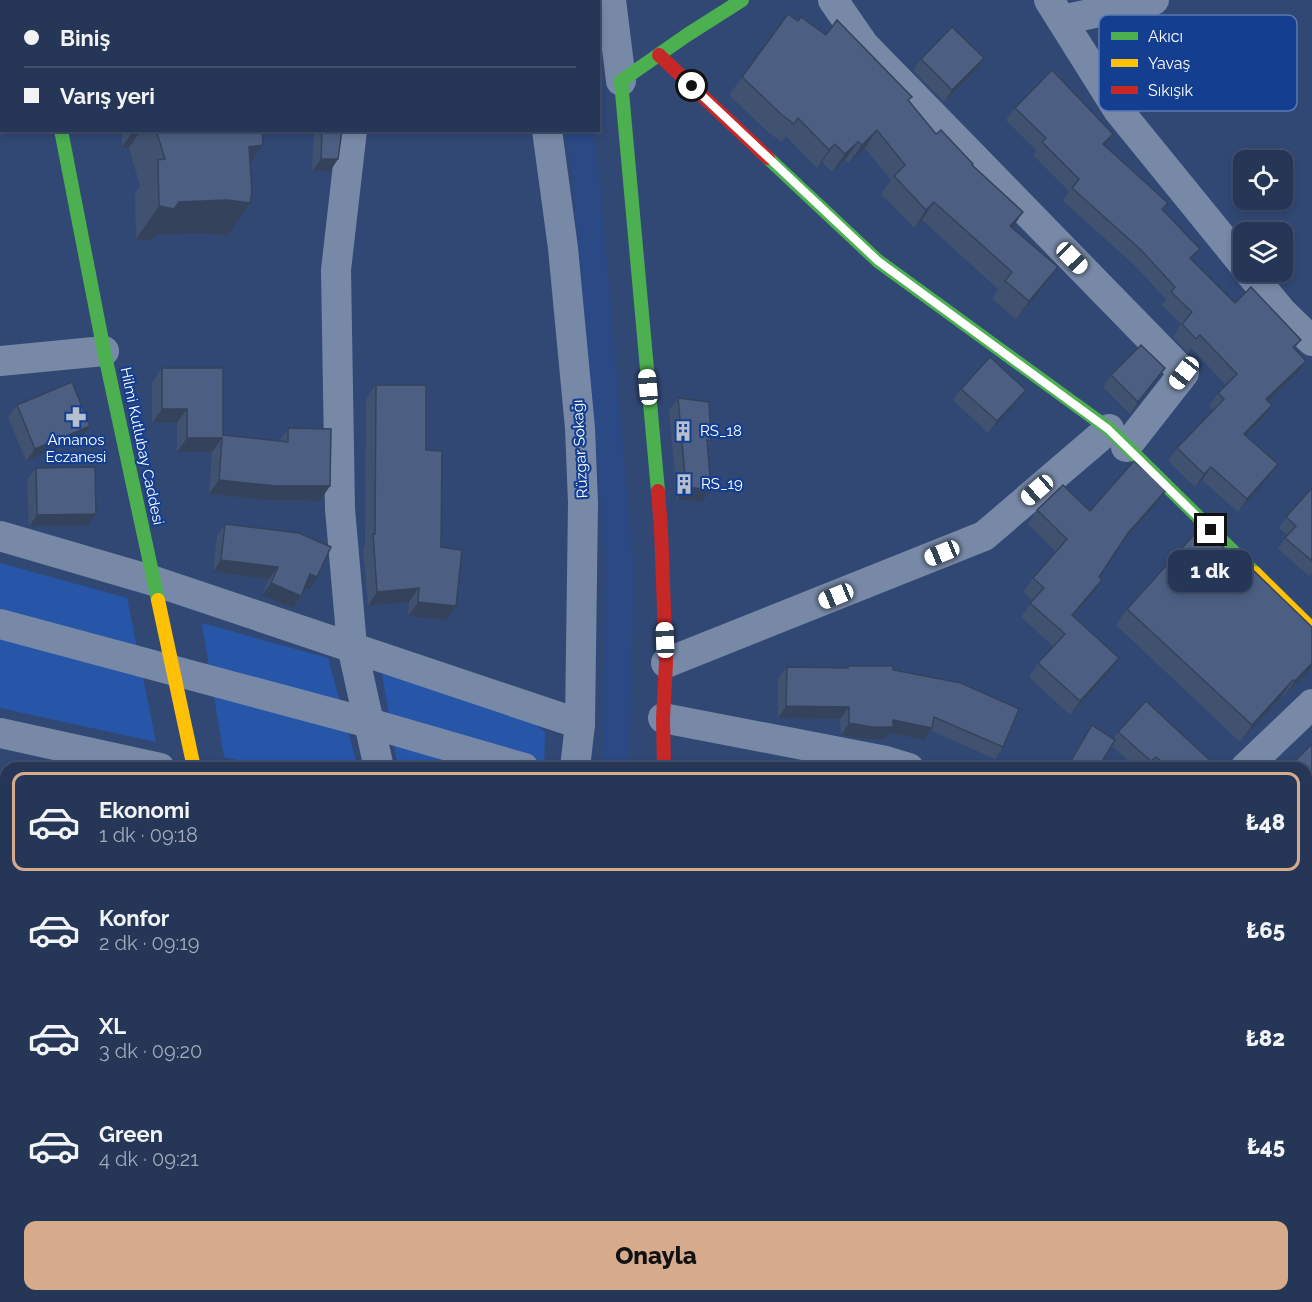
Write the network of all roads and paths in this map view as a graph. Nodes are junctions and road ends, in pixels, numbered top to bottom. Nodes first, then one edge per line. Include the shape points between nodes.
1 (611, 0) edge
2 (742, 0) edge
3 (833, 0) edge
4 (1154, 0) edge
5 (1055, 10) edge
6 (658, 55) junction
7 (1099, 80) edge
8 (621, 81) junction
9 (1119, 111) edge
10 (61, 132) edge
11 (352, 132) edge
12 (547, 132) edge
13 (1233, 251) edge
14 (1257, 282) edge
15 (1312, 341) edge
16 (104, 351) junction
17 (0, 360) edge
18 (1118, 438) junction
19 (0, 536) edge
20 (154, 581) junction
21 (0, 624) edge
22 (1312, 629) edge
23 (352, 646) junction
24 (666, 663) junction
25 (173, 670) junction
26 (1312, 704) edge
27 (663, 718) junction
28 (369, 723) junction
29 (580, 724) junction
30 (0, 733) edge
31 (133, 762) edge
32 (193, 762) edge
33 (378, 762) edge
34 (503, 762) edge
35 (576, 762) edge
36 (664, 762) edge
37 (889, 762) edge
38 (1251, 762) edge

1 - 8 street
2 - 6 street
3 - 18 street via 864,45 1184,373
4 - 5 street
5 - 7 street
6 - 8 street
6 - 18 street via 878,261
8 - 24 street via 661,529
9 - 13 street
10 - 16 street, Hilmi Kutlubay Caddesi
11 - 23 street via 336,270 340,509
12 - 29 street, Rüzgar Sokağı via 580,428
14 - 15 street
16 - 17 street
16 - 20 street, Hilmi Kutlubay Caddesi
18 - 22 street
18 - 24 street via 984,536
19 - 20 street
20 - 23 street
20 - 25 street, Hilmi Kutlubay Caddesi
21 - 25 street
23 - 28 street
23 - 29 street
24 - 27 street
25 - 28 street
25 - 32 street, Hilmi Kutlubay Caddesi
26 - 38 street
27 - 36 street
27 - 37 street
28 - 33 street
28 - 34 street
29 - 35 street, Rüzgar Sokağı
30 - 31 street

